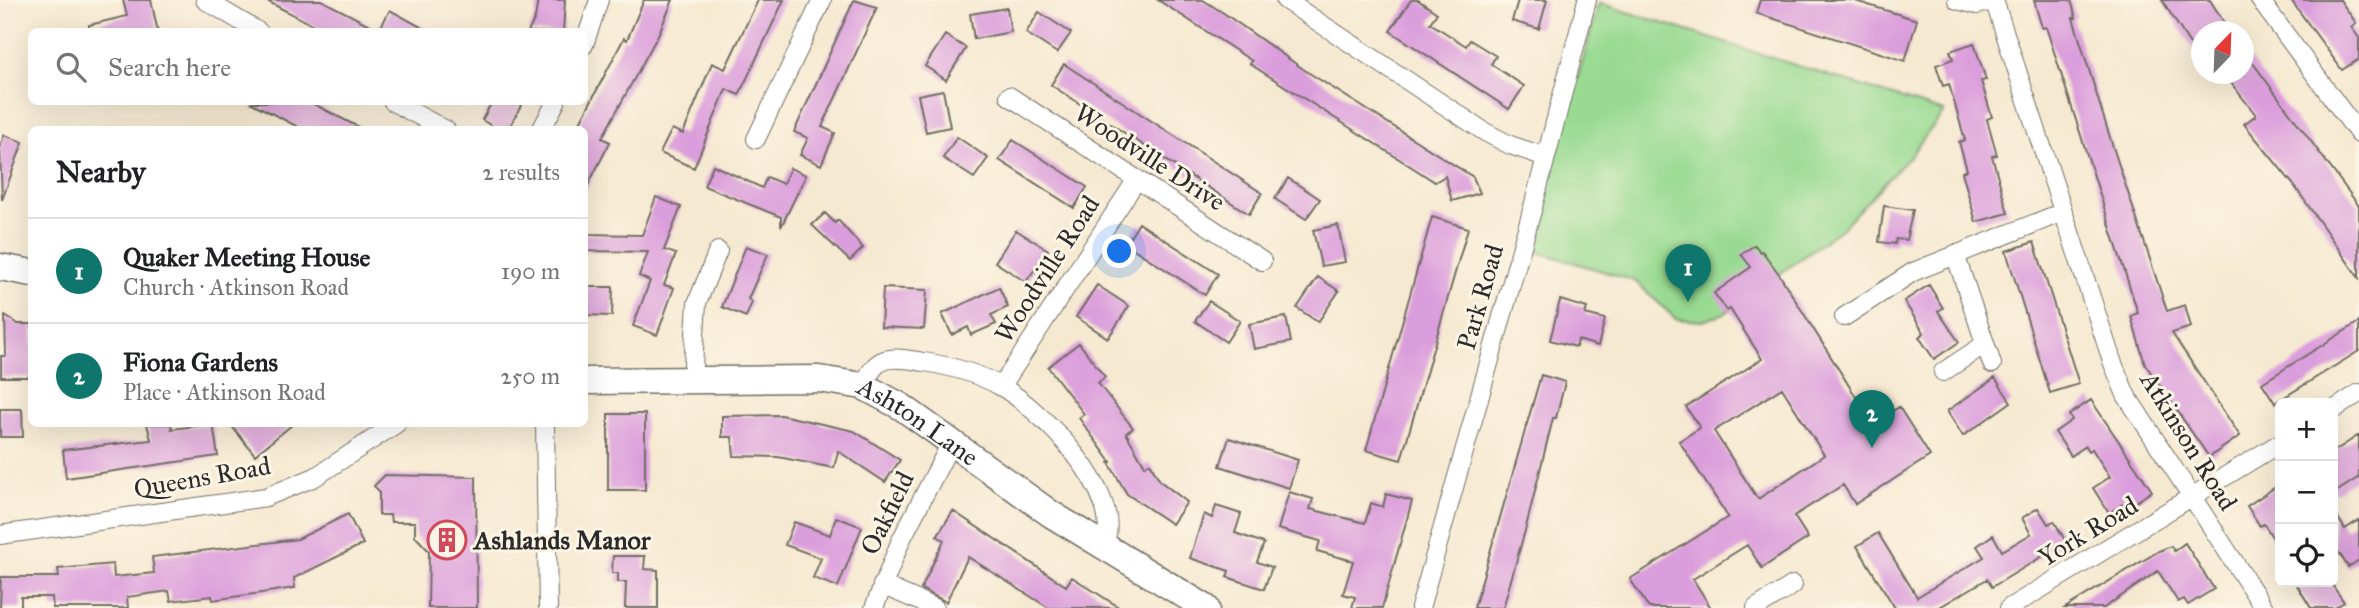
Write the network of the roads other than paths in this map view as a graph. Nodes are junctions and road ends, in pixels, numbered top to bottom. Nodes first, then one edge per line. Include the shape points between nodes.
1 (205, 0) edge
2 (599, 0) edge
3 (822, 0) edge
4 (1285, 0) edge
5 (1587, 0) edge
6 (1956, 0) edge
7 (1994, 0) edge
8 (2260, 0) edge
9 (252, 28) edge
10 (588, 34) edge
11 (1009, 96) dead end
12 (399, 105) edge
13 (554, 105) edge
14 (438, 126) edge
15 (543, 126) edge
16 (2359, 134) edge
17 (756, 139) dead end
18 (1546, 157) junction
19 (1137, 179) junction
20 (2063, 212) junction
21 (718, 251) dead end
22 (1955, 254) junction
23 (1262, 261) dead end
24 (0, 267) edge
25 (28, 272) edge
26 (1844, 317) dead end
27 (1985, 344) junction
28 (1992, 363) dead end
29 (1943, 372) dead end
30 (588, 381) edge
31 (692, 381) junction
32 (863, 386) junction
33 (1001, 387) junction
34 (2359, 393) edge
35 (2338, 407) edge
36 (391, 427) edge
37 (545, 427) edge
38 (951, 443) junction
39 (2275, 446) edge
40 (2194, 499) junction
41 (0, 535) edge
42 (1103, 546) junction
43 (882, 585) junction
44 (1793, 585) dead end
45 (548, 608) edge
46 (874, 608) edge
47 (935, 608) edge
48 (1206, 608) edge
49 (1420, 608) edge
50 (1756, 608) edge
51 (2009, 608) edge
52 (2264, 608) edge

1 - 9 street
2 - 10 street
3 - 17 street
4 - 18 street via 1485,132
5 - 18 street, Park Road
6 - 7 street via 1976,5
7 - 20 street, Atkinson Road
8 - 16 street
11 - 19 street, Woodville Drive
12 - 14 street
13 - 15 street
18 - 49 street, Park Road
19 - 23 street, Woodville Drive
19 - 33 street, Woodville Road
20 - 22 street
20 - 40 street, Atkinson Road via 2126,395
21 - 31 street via 697,303
22 - 26 street via 1913,272
22 - 27 street
24 - 25 main road
27 - 28 street
27 - 29 street
30 - 31 main road, Ashton Lane
31 - 32 main road, Ashton Lane via 819,379
32 - 33 street via 876,365 895,359 944,365
32 - 38 main road, Ashton Lane via 902,407
33 - 42 street via 1052,426 1074,451 1101,500 1108,536
34 - 35 street
36 - 41 street, Queens Road via 315,477 266,497
37 - 45 street
38 - 42 main road, Ashton Lane
38 - 43 street, Oakfield
39 - 40 street, York Road
40 - 51 street, York Road
40 - 52 street, Atkinson Road
42 - 48 main road, Ashton Lane
43 - 46 street, Oakfield
43 - 47 street
44 - 50 street

